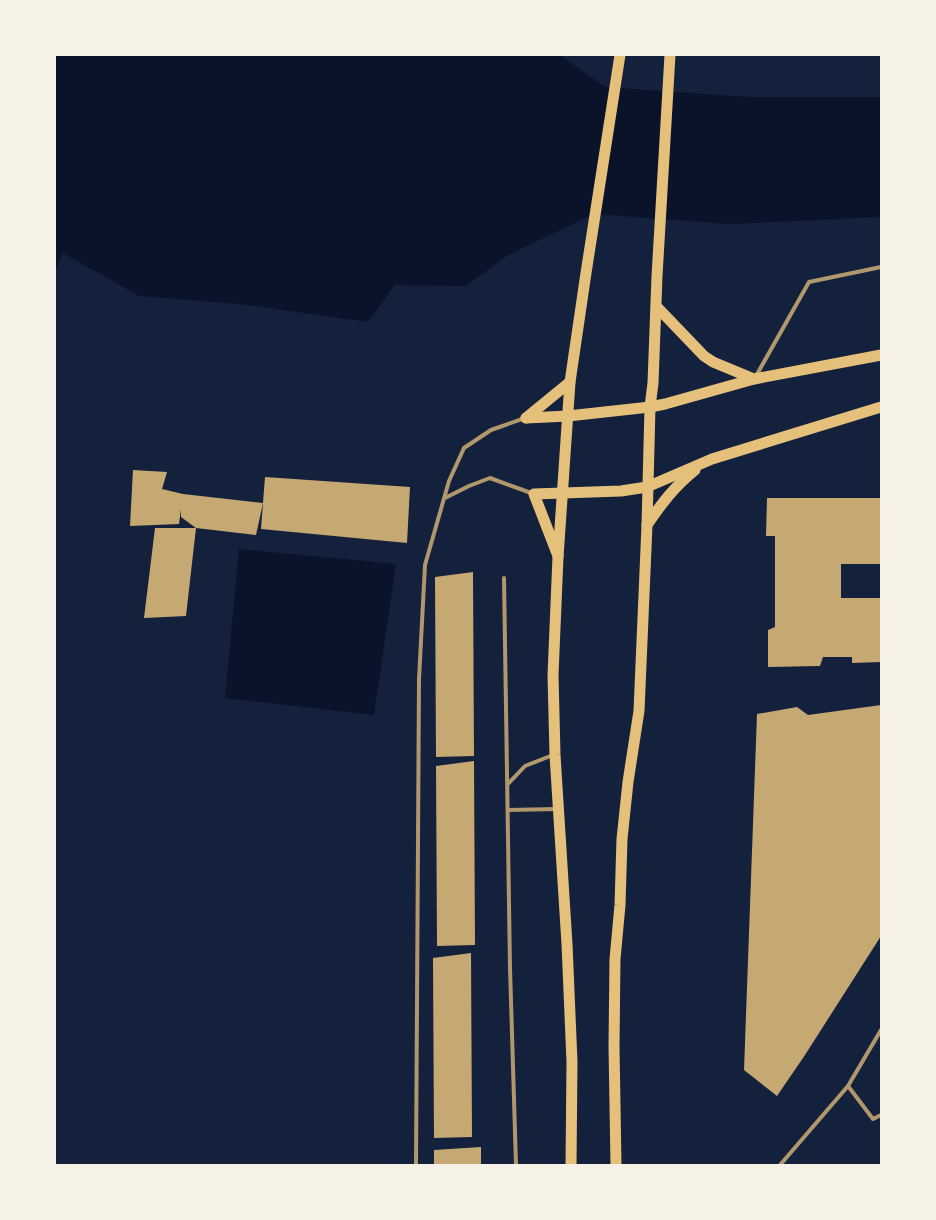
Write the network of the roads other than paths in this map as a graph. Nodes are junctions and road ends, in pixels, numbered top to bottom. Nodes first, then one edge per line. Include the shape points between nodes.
1 (620, 55) edge
2 (670, 55) edge
3 (881, 267) edge
4 (657, 307) junction
5 (881, 354) edge
6 (754, 379) junction
7 (570, 382) junction
8 (650, 407) junction
9 (881, 407) edge
10 (568, 416) junction
11 (526, 418) junction
12 (712, 459) junction
13 (647, 487) junction
14 (534, 494) junction
15 (563, 494) junction
16 (445, 498) junction
17 (647, 525) junction
18 (558, 557) junction
19 (504, 578) dead end
20 (555, 755) junction
21 (508, 785) junction
22 (559, 809) junction
23 (508, 810) junction
24 (881, 1030) edge
25 (848, 1086) junction
26 (881, 1115) edge
27 (416, 1165) edge
28 (516, 1165) edge
29 (571, 1165) edge
30 (616, 1165) edge
31 (780, 1165) edge

1 - 7 highway
2 - 4 highway
3 - 6 street via 809,282
4 - 6 highway via 704,356
4 - 8 highway
5 - 6 highway
6 - 8 highway
7 - 10 highway
7 - 11 highway
8 - 10 highway
8 - 13 highway
9 - 12 highway
10 - 11 highway
10 - 15 highway
11 - 16 street via 491,430 464,448 449,481
12 - 13 highway
12 - 17 highway via 677,485
13 - 15 highway
13 - 17 highway
14 - 15 highway
14 - 16 street via 490,478
14 - 18 highway
15 - 18 highway
16 - 27 street via 425,565 419,679
17 - 30 highway via 639,711 622,839 615,959
18 - 20 highway via 553,675
19 - 21 street
20 - 21 street via 525,766
20 - 22 highway
21 - 23 street
22 - 23 street
22 - 29 highway via 572,1062
23 - 28 street
24 - 25 street
25 - 26 street via 873,1119
25 - 31 street

